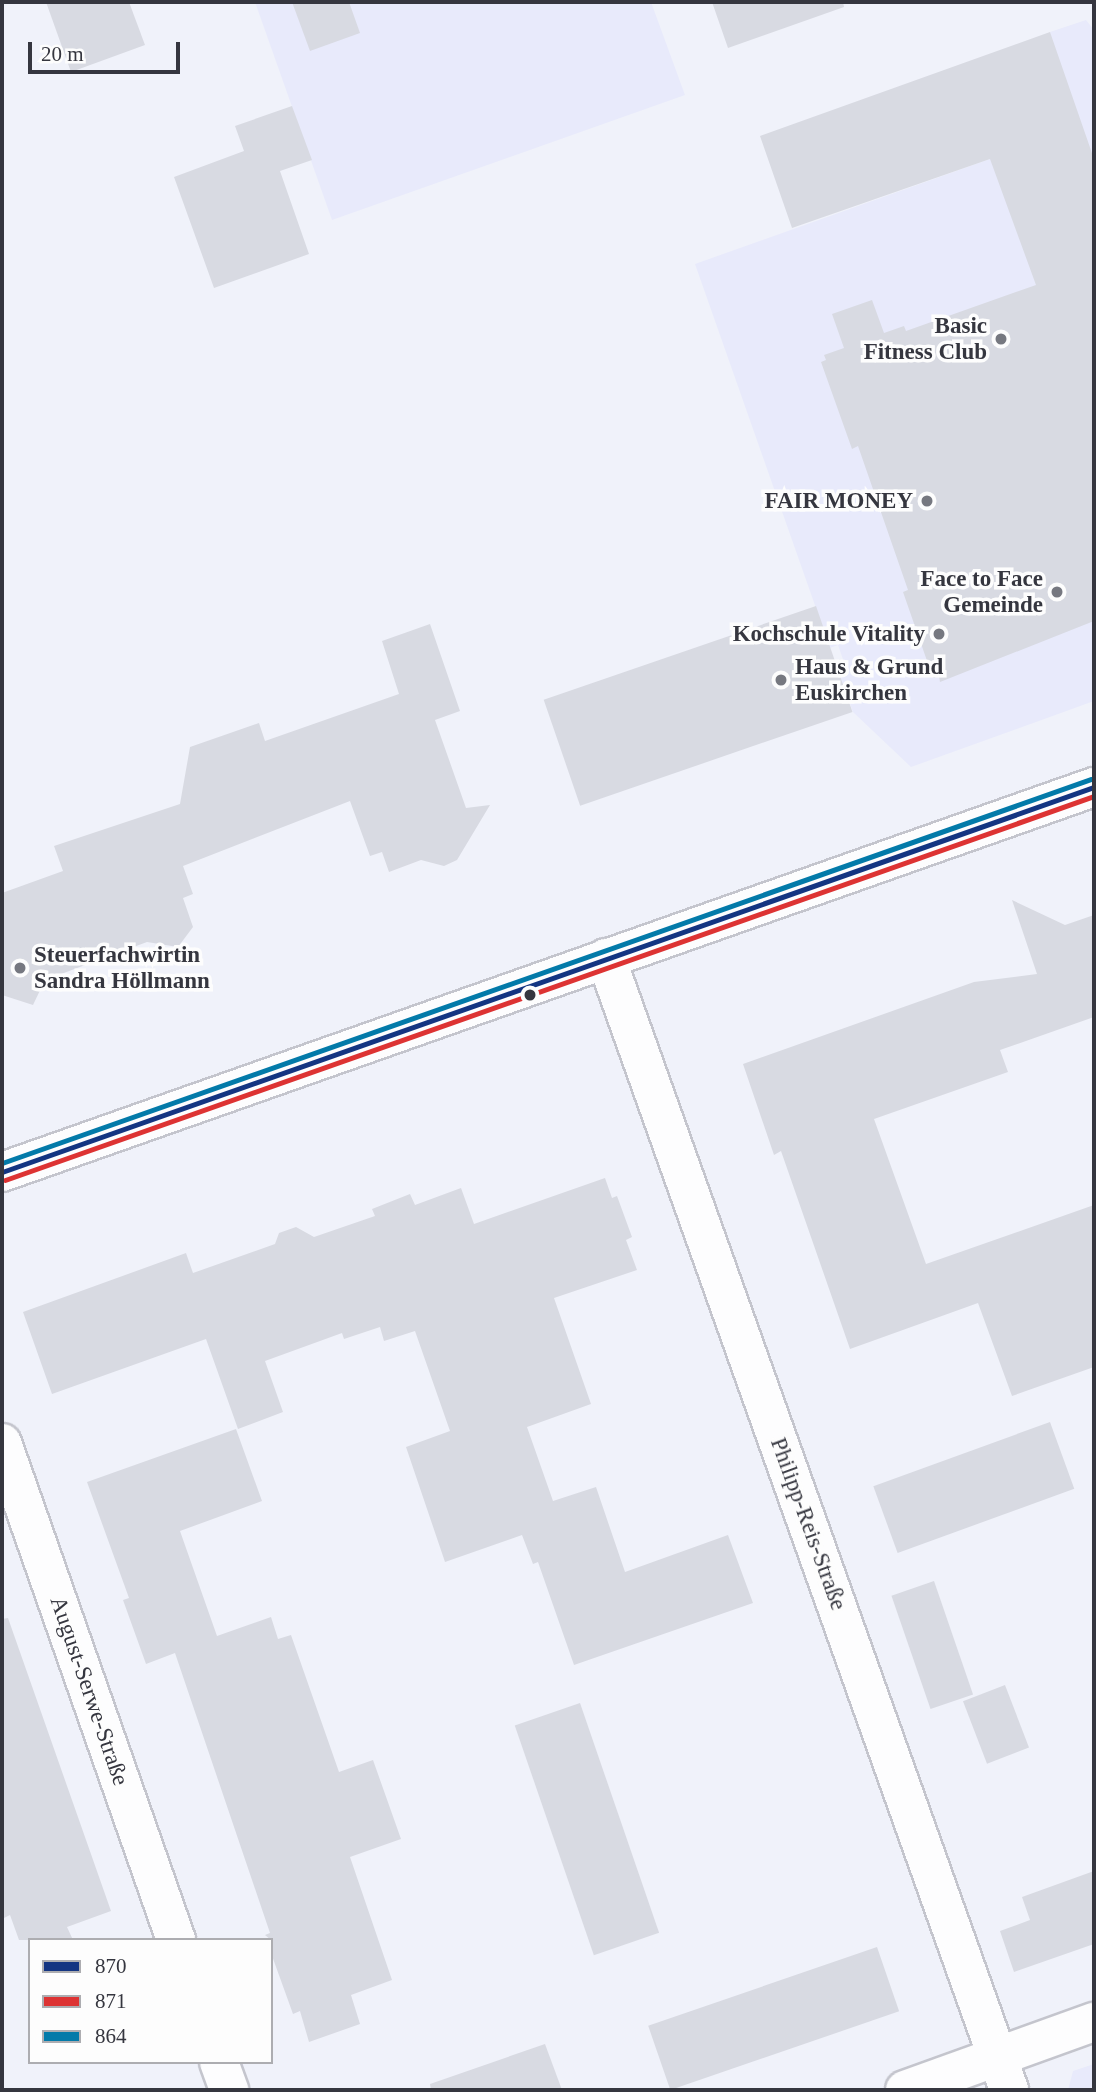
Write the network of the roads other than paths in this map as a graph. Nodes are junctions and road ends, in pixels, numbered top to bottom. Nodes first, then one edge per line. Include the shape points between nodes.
1 (1094, 787) edge
2 (606, 958) junction
3 (2, 1172) edge
4 (2, 1443) edge
5 (175, 1938) edge
6 (1094, 2022) edge
7 (220, 2064) edge
8 (1004, 2074) edge
9 (229, 2090) edge
10 (905, 2090) edge

1 - 2 street
2 - 3 street
2 - 8 street, Philipp-Reis-Straße
4 - 5 street, August-Serwe-Straße
6 - 8 street
7 - 9 street
8 - 10 street

